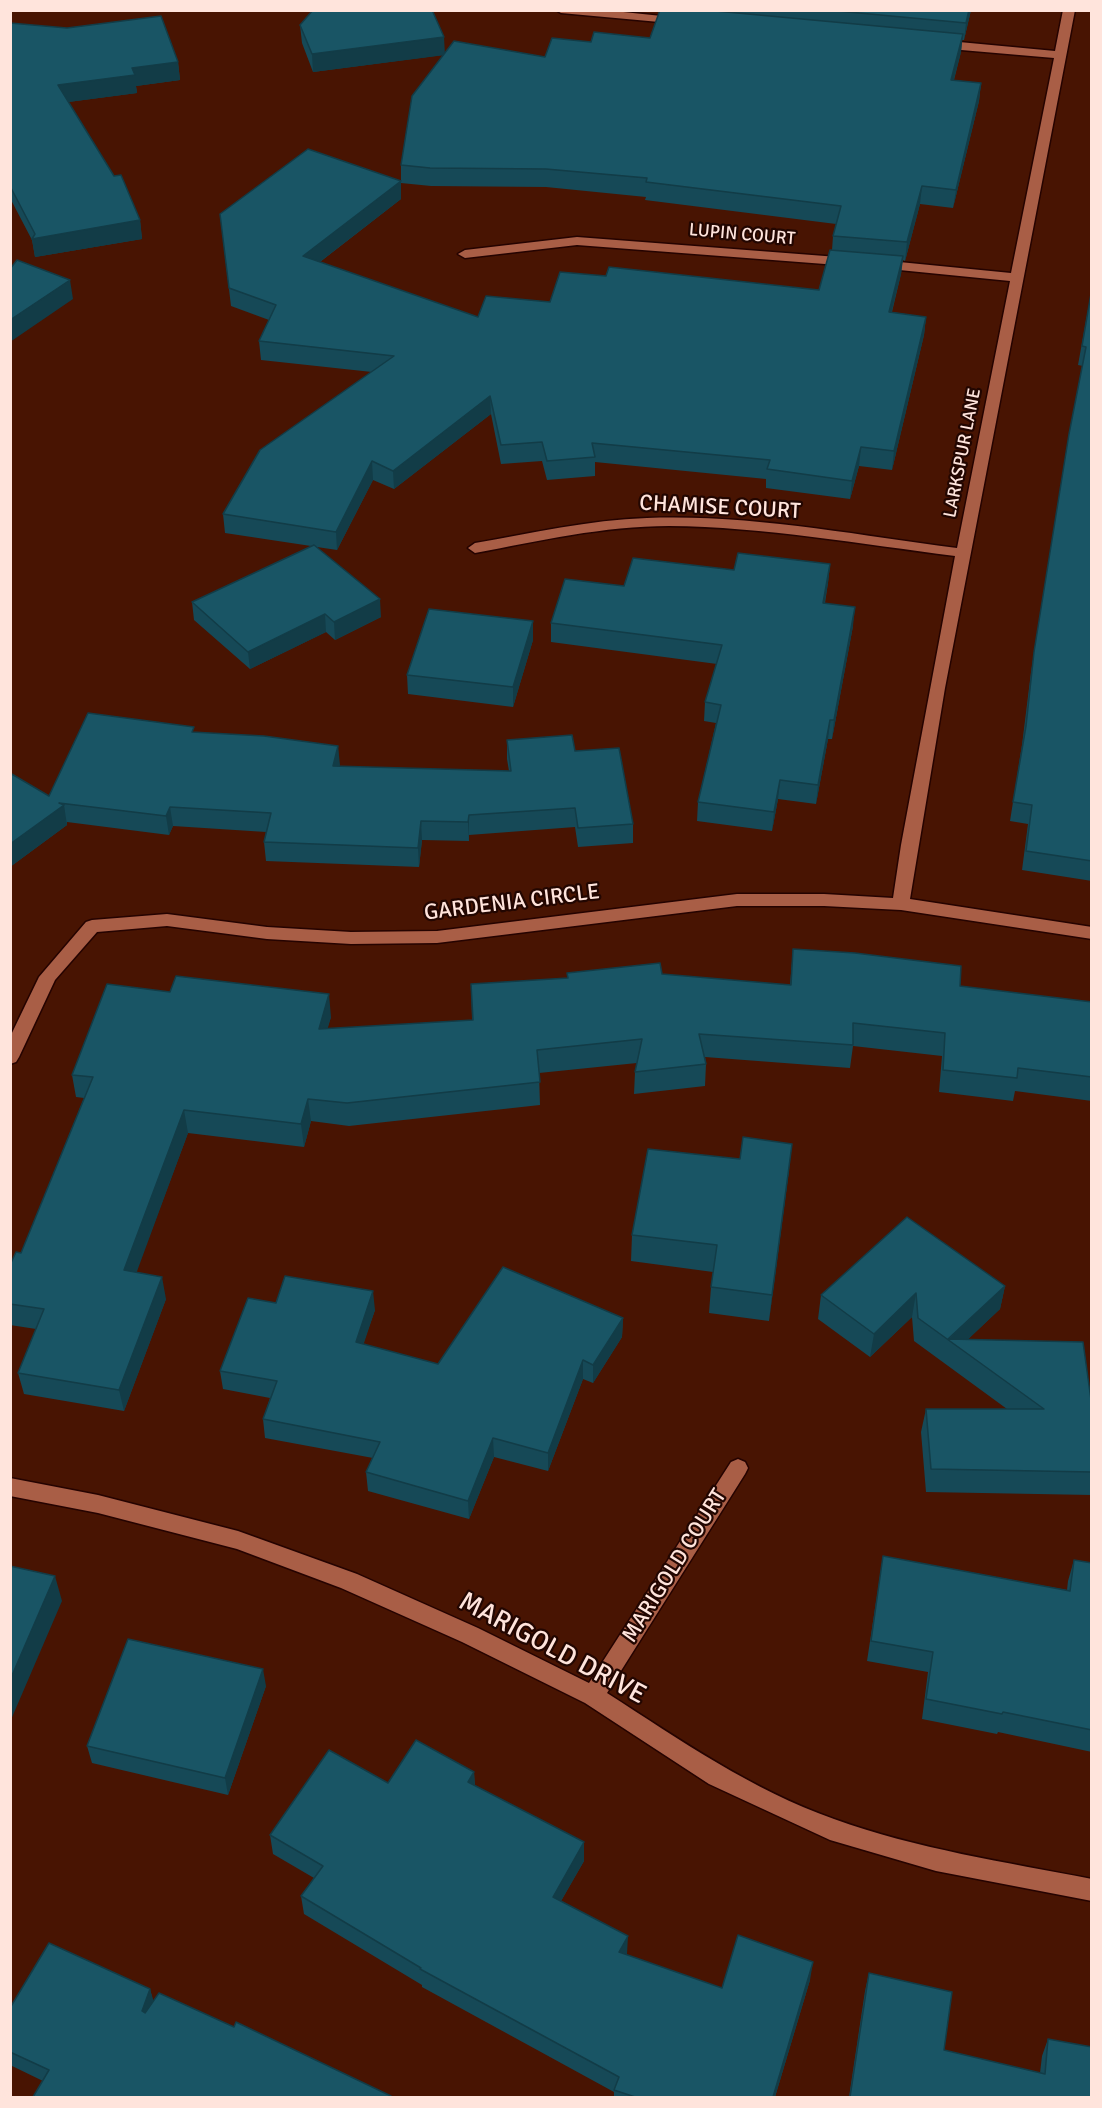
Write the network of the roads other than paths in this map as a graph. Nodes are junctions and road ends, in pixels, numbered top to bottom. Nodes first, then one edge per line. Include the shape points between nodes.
1 (561, 10) edge
2 (1069, 10) edge
3 (689, 22) edge
4 (924, 42) edge
5 (1059, 55) junction
6 (465, 254) dead end
7 (1017, 278) junction
8 (475, 548) dead end
9 (964, 553) junction
10 (901, 904) junction
11 (1092, 933) edge
12 (10, 1057) edge
13 (738, 1468) dead end
14 (10, 1487) edge
15 (593, 1696) junction
16 (1092, 1890) edge

1 - 3 street
2 - 5 street, LARKSPUR LANE
4 - 5 street
5 - 7 street, LARKSPUR LANE
6 - 7 street, LUPIN COURT via 577,241
7 - 9 street, LARKSPUR LANE
8 - 9 street, CHAMISE COURT via 585,528 667,522 755,527
9 - 10 street, LARKSPUR LANE
10 - 11 street, GARDENIA CIRCLE
10 - 12 street, GARDENIA CIRCLE via 737,900 437,937 351,938 267,933 167,920 92,926 48,977
13 - 15 street, MARIGOLD COURT
14 - 15 street, MARIGOLD DRIVE via 98,1504 238,1540 349,1581
15 - 16 street, MARIGOLD DRIVE via 717,1777 830,1828 936,1860

